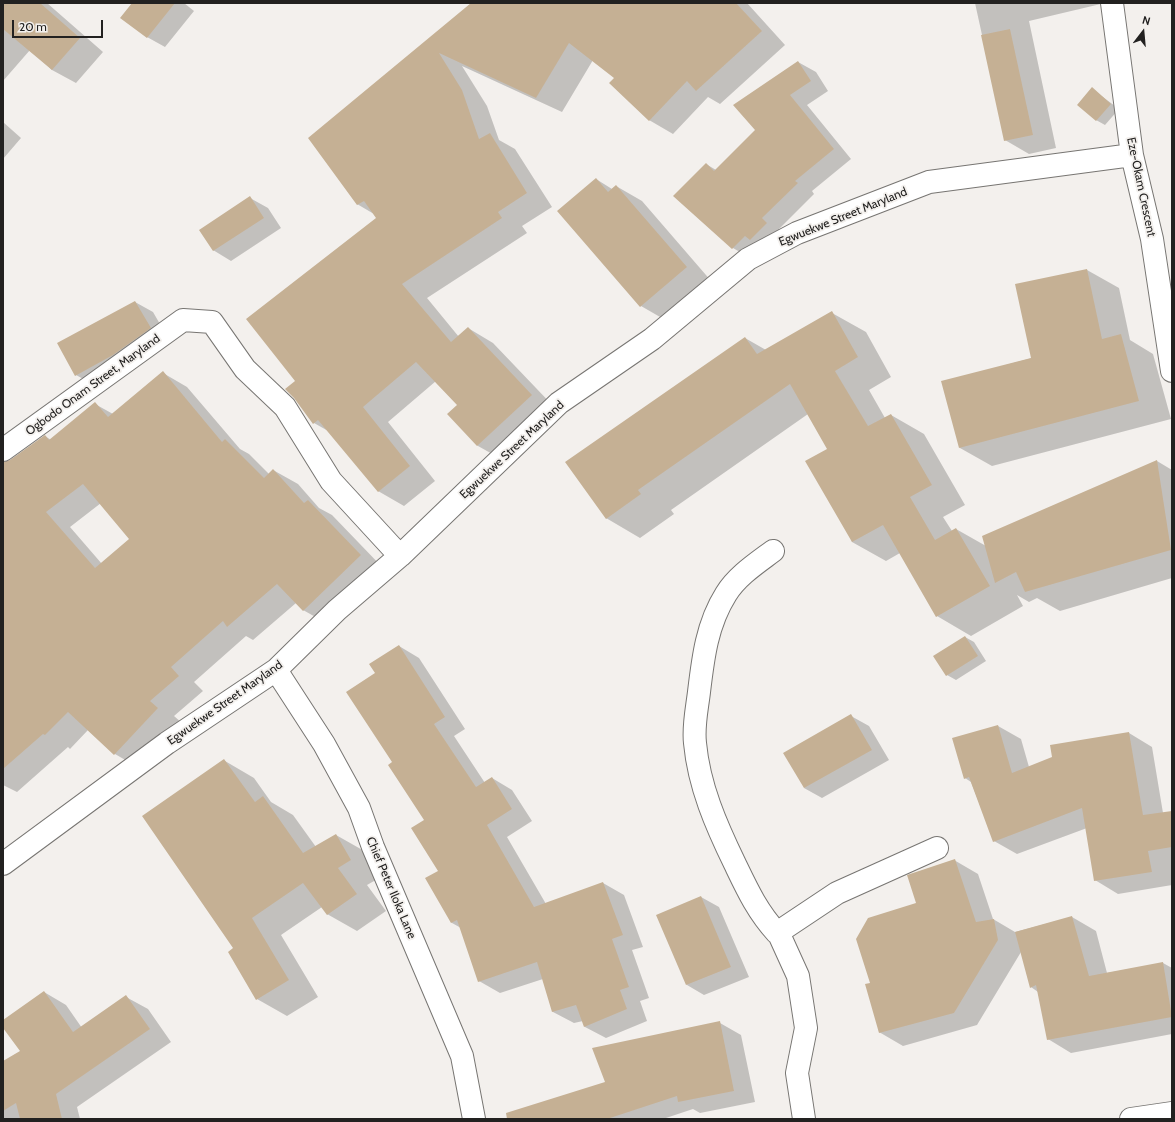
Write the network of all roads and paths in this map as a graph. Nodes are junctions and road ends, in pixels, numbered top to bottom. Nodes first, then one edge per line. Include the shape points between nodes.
1 (1112, 3) edge
2 (1132, 155) junction
3 (1172, 371) edge
4 (3, 450) edge
5 (773, 550) dead end
6 (400, 556) junction
7 (276, 670) junction
8 (937, 848) dead end
9 (3, 864) edge
10 (778, 932) junction
11 (1172, 1113) edge
12 (474, 1119) edge
13 (804, 1119) edge
14 (1131, 1119) edge

1 - 2 street, Eze-Okam Crescent
2 - 3 street, Eze-Okam Crescent via 1152,239
2 - 6 street, Egwuekwe Street Maryland via 929,182 770,246 748,260 652,339 559,403
4 - 6 street, Ogbodo Onam Street, Maryland via 183,320 212,322 245,369 285,407 331,481
5 - 10 street via 736,581 726,593 707,636 694,742 701,782 723,840 760,914
6 - 7 street, Egwuekwe Street Maryland via 337,610
7 - 9 street, Egwuekwe Street Maryland via 161,747
7 - 12 street, Chief Peter Iloka Lane via 324,744 359,808 373,847 462,1056
8 - 10 street via 837,893
10 - 13 street via 798,976 806,1028 797,1073
11 - 14 street

